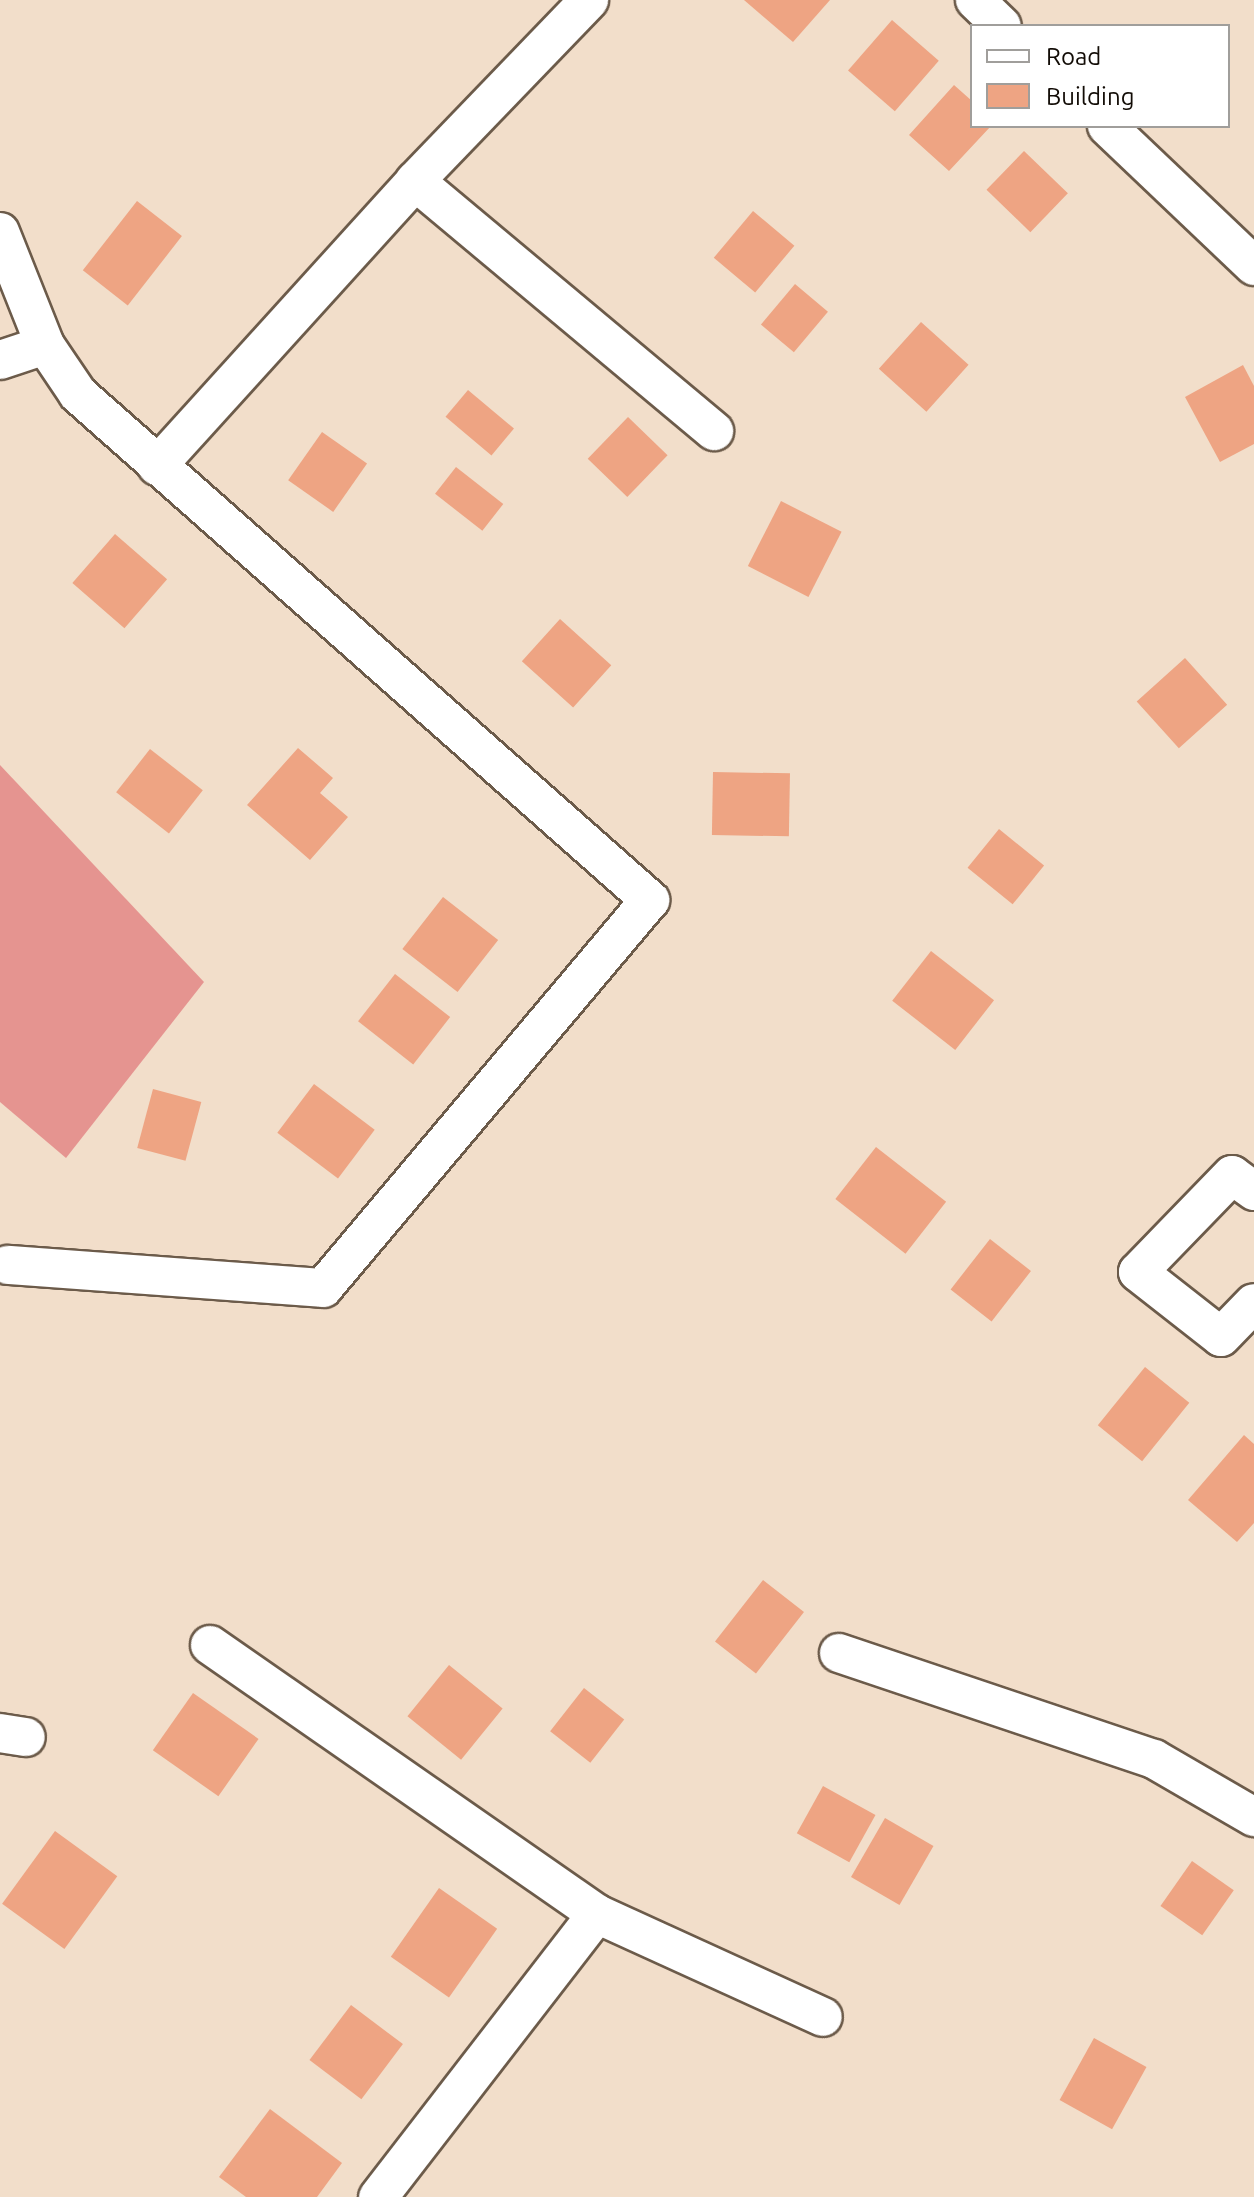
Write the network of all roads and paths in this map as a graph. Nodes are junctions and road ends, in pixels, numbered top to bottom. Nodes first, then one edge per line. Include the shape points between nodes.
1 (589, 0) edge
2 (975, 0) edge
3 (1000, 24) edge
4 (1109, 128) edge
5 (415, 181) junction
6 (0, 232) edge
7 (1254, 266) edge
8 (45, 345) junction
9 (0, 360) edge
10 (714, 431) dead end
11 (157, 466) junction
12 (1254, 1191) edge
13 (8, 1265) dead end
14 (1254, 1303) edge
15 (210, 1645) dead end
16 (839, 1653) dead end
17 (1254, 1817) edge
18 (597, 1914) junction
19 (823, 2017) dead end
20 (378, 2197) edge

1 - 5 lane
2 - 3 lane
4 - 7 lane
5 - 10 lane
5 - 11 lane
6 - 8 lane
8 - 9 lane
8 - 11 lane via 78,394
11 - 13 lane via 650,900 323,1288
12 - 14 lane via 1232,1175 1138,1272 1221,1337
15 - 18 lane
16 - 17 lane via 1154,1759
18 - 19 lane
18 - 20 lane

